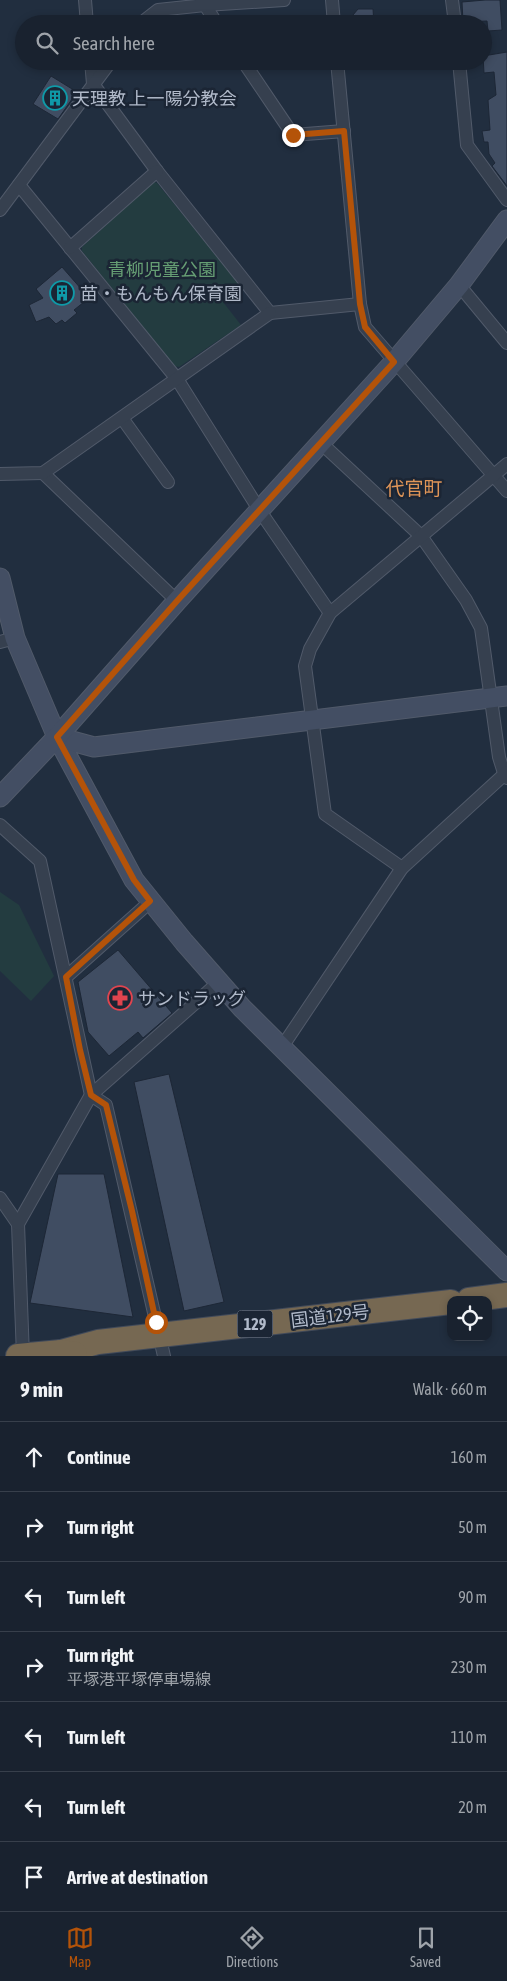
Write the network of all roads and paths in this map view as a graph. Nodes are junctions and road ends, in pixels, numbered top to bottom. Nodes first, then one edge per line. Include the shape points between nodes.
1 (85, 0) edge
2 (284, 0) edge
3 (332, 0) edge
4 (452, 0) edge
5 (204, 2) edge
6 (86, 15) edge
7 (152, 15) edge
8 (212, 15) edge
9 (333, 15) edge
10 (454, 15) edge
11 (92, 70) edge
12 (104, 70) edge
13 (249, 70) edge
14 (338, 70) edge
15 (460, 70) edge
16 (93, 84) junction
17 (344, 131) junction
18 (157, 171) junction
19 (19, 185) junction
20 (507, 200) edge
21 (0, 210) edge
22 (507, 220) edge
23 (70, 248) junction
24 (459, 285) junction
25 (360, 304) junction
26 (270, 312) junction
27 (507, 343) edge
28 (394, 362) junction
29 (177, 379) junction
30 (122, 418) junction
31 (321, 443) junction
32 (507, 464) edge
33 (43, 472) junction
34 (0, 474) edge
35 (494, 476) junction
36 (168, 482) dead end
37 (507, 491) edge
38 (260, 512) junction
39 (421, 536) junction
40 (0, 578) edge
41 (177, 601) junction
42 (330, 613) junction
43 (8, 640) edge
44 (500, 697) edge
45 (313, 721) junction
46 (57, 737) junction
47 (506, 774) edge
48 (0, 797) edge
49 (0, 825) edge
50 (402, 868) junction
51 (150, 901) junction
52 (66, 977) junction
53 (220, 982) junction
54 (282, 1047) junction
55 (91, 1095) junction
56 (0, 1198) edge
57 (18, 1224) junction
58 (507, 1271) edge
59 (507, 1295) edge
60 (492, 1297) edge
61 (447, 1303) edge
62 (507, 1310) edge
63 (492, 1312) edge
64 (447, 1316) edge
65 (162, 1347) edge
66 (60, 1352) junction
67 (27, 1356) edge
68 (100, 1356) edge

1 - 6 street
2 - 5 street
3 - 9 street
4 - 10 street
5 - 7 street via 158,10
5 - 8 street
11 - 16 street
12 - 16 street
13 - 17 street via 293,135
14 - 17 street
15 - 20 street via 467,145
16 - 18 street
16 - 19 street
17 - 25 street
18 - 23 street
18 - 26 street
19 - 21 street
19 - 23 street
22 - 24 street
23 - 29 street
24 - 27 street
24 - 28 street
25 - 26 street
25 - 28 street via 365,327
26 - 29 street
28 - 31 street
28 - 35 street
29 - 30 street
29 - 38 street
30 - 33 street
30 - 36 street
31 - 38 street
31 - 39 street
32 - 35 street
33 - 34 street
33 - 41 street
35 - 37 street
35 - 39 street
38 - 41 street
38 - 42 street
39 - 42 street
39 - 44 street via 466,600 481,628
40 - 43 street
41 - 46 street
42 - 45 street via 310,649 305,666
43 - 46 street
44 - 45 street
44 - 47 street via 499,757
45 - 46 street via 94,747
45 - 50 street via 325,814
46 - 48 street
46 - 51 street via 134,880
47 - 50 street
49 - 52 street via 40,861
50 - 54 street
51 - 52 street
51 - 53 street
52 - 55 street
53 - 54 street
53 - 55 street
54 - 58 street
55 - 57 street
55 - 65 street via 106,1105
56 - 57 street
57 - 67 street
59 - 60 highway
61 - 65 highway, 国道129号 / 129
62 - 63 highway
64 - 65 highway, 国道129号 / 129
65 - 66 highway, 国道129号 / 129 via 98,1342
65 - 68 highway, 国道129号 / 129
66 - 67 highway, 国道129号 / 129
66 - 68 highway, 国道129号 / 129

